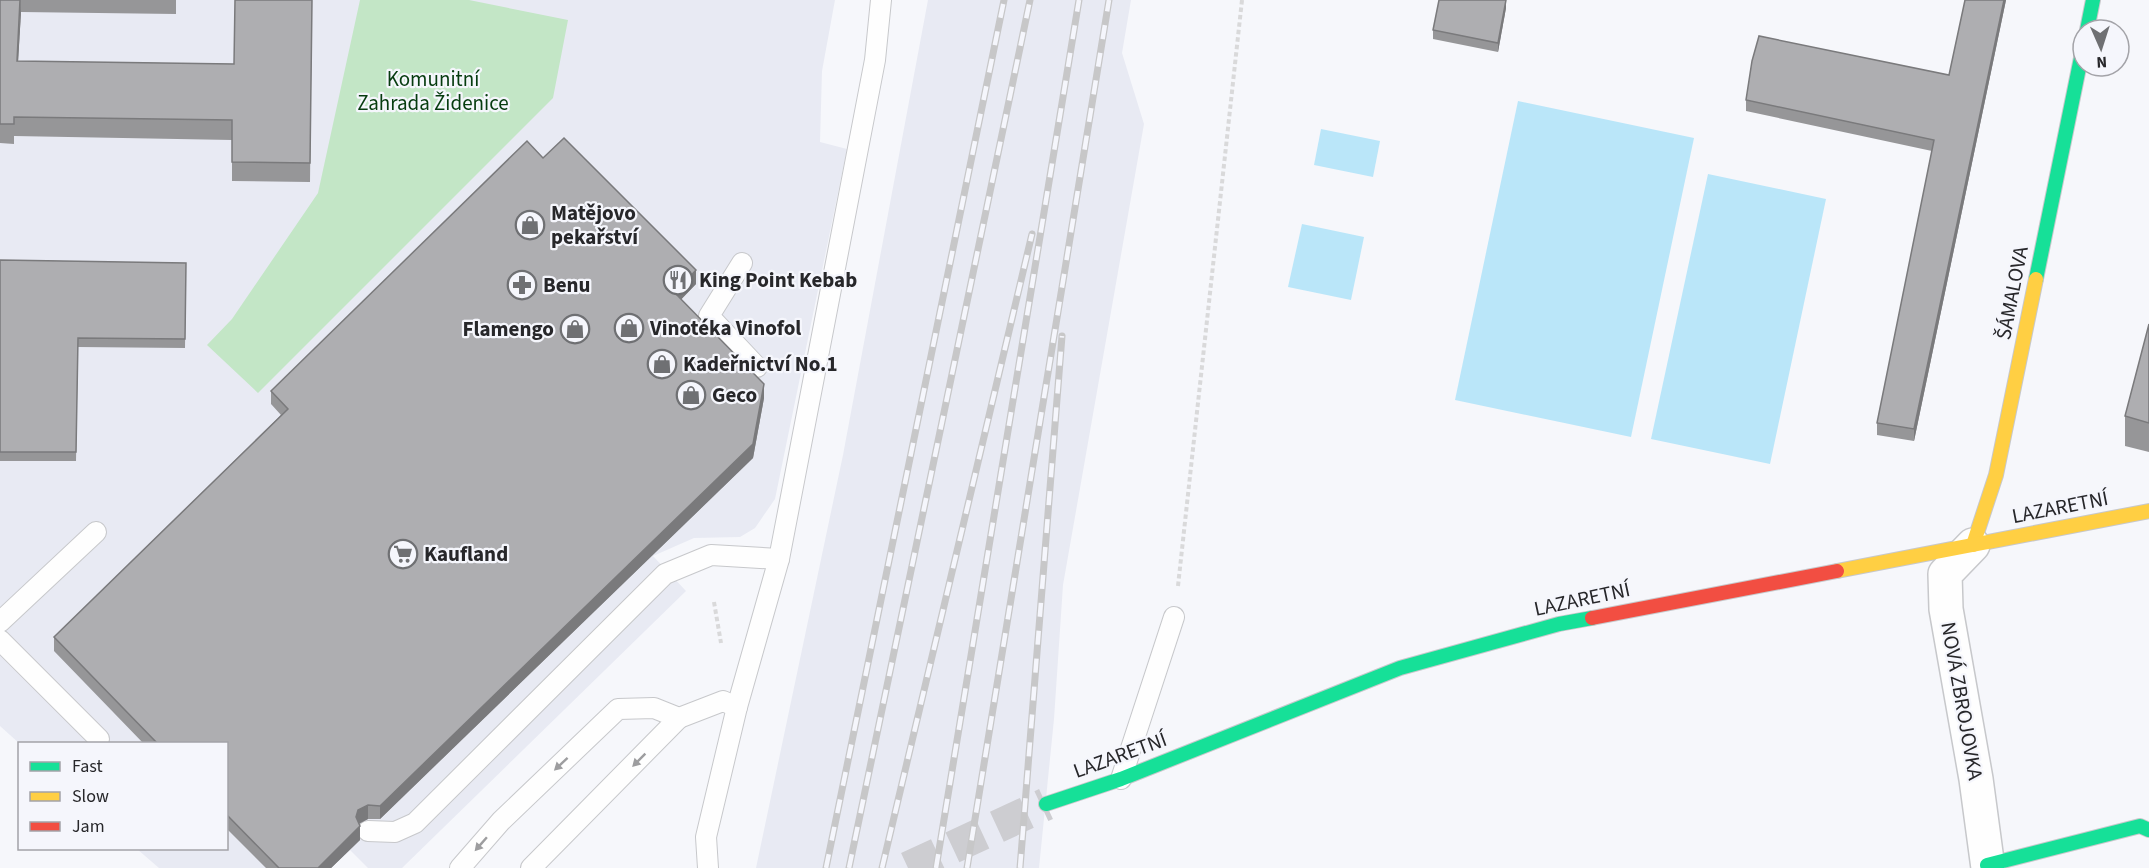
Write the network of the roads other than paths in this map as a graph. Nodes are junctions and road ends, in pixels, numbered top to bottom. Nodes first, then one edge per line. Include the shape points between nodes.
1 (881, 0) edge
2 (2093, 0) edge
3 (2089, 18) edge
4 (2077, 78) edge
5 (742, 263) dead end
6 (757, 367) dead end
7 (2149, 511) edge
8 (96, 532) dead end
9 (1973, 545) junction
10 (779, 559) junction
11 (1174, 617) road end
12 (0, 622) edge
13 (0, 640) edge
14 (736, 707) junction
15 (679, 718) junction
16 (99, 739) dead end
17 (1121, 779) junction
18 (1046, 804) tunnel mouth
19 (2149, 830) edge
20 (368, 831) dead end
21 (1987, 866) edge
22 (460, 868) edge
23 (531, 868) edge
24 (708, 868) edge

1 - 10 lane via 875,60
2 - 3 street
4 - 9 street, ŠÁMALOVA via 1996,475
5 - 6 lane via 709,316
7 - 9 street, LAZARETNÍ
8 - 12 lane
9 - 17 street, LAZARETNÍ via 1559,624 1471,648 1400,668
9 - 21 street, NOVÁ ZBROJOVKA via 1945,574 1946,609
10 - 14 lane
10 - 20 lane via 711,555 665,574 415,823 395,832
11 - 17 lane
13 - 16 lane
14 - 15 lane via 723,701
14 - 24 lane via 706,837
15 -> 22 lane via 654,708 618,709 501,821
15 -> 23 lane
17 - 18 street, LAZARETNÍ
19 - 21 street via 2140,826

